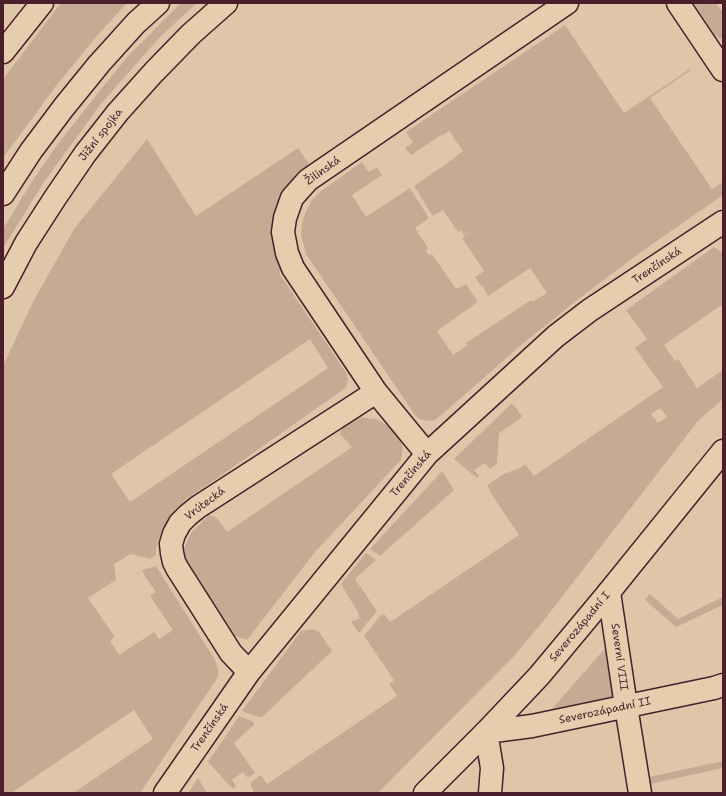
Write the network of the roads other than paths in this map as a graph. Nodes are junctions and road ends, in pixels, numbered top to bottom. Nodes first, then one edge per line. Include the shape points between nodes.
1 (42, 3) edge
2 (158, 3) edge
3 (226, 3) edge
4 (567, 3) edge
5 (678, 3) edge
6 (3, 52) edge
7 (723, 70) edge
8 (3, 194) edge
9 (723, 222) edge
10 (3, 287) edge
11 (376, 392) junction
12 (723, 451) edge
13 (427, 454) junction
14 (609, 592) junction
15 (249, 672) junction
16 (723, 685) edge
17 (626, 706) junction
18 (486, 732) junction
19 (165, 793) edge
20 (426, 793) edge
21 (490, 793) edge
22 (640, 793) edge

1 - 6 main road
2 - 8 main road via 99,64 64,107
3 - 10 main road, Jižní spojka via 154,72 85,154 26,243
4 - 11 main road, Žilinská via 308,180 292,198 284,218 283,232 293,268
5 - 7 main road
9 - 13 main road, Trenčínská via 590,310 556,336
11 - 13 main road, Žilinská
11 - 15 main road, Vrútecká via 198,507 180,523 174,534 171,548 177,568 231,653
12 - 14 main road, Severozápadní I
13 - 15 main road, Trenčínská
14 - 17 main road, Severní VIII
14 - 18 main road, Severozápadní I via 539,676
15 - 19 main road, Trenčínská
16 - 17 main road, Severozápadní II
17 - 18 main road, Severozápadní II via 532,726
17 - 22 main road, Severní VIII
18 - 20 main road, Severozápadní I
18 - 21 main road via 492,768

